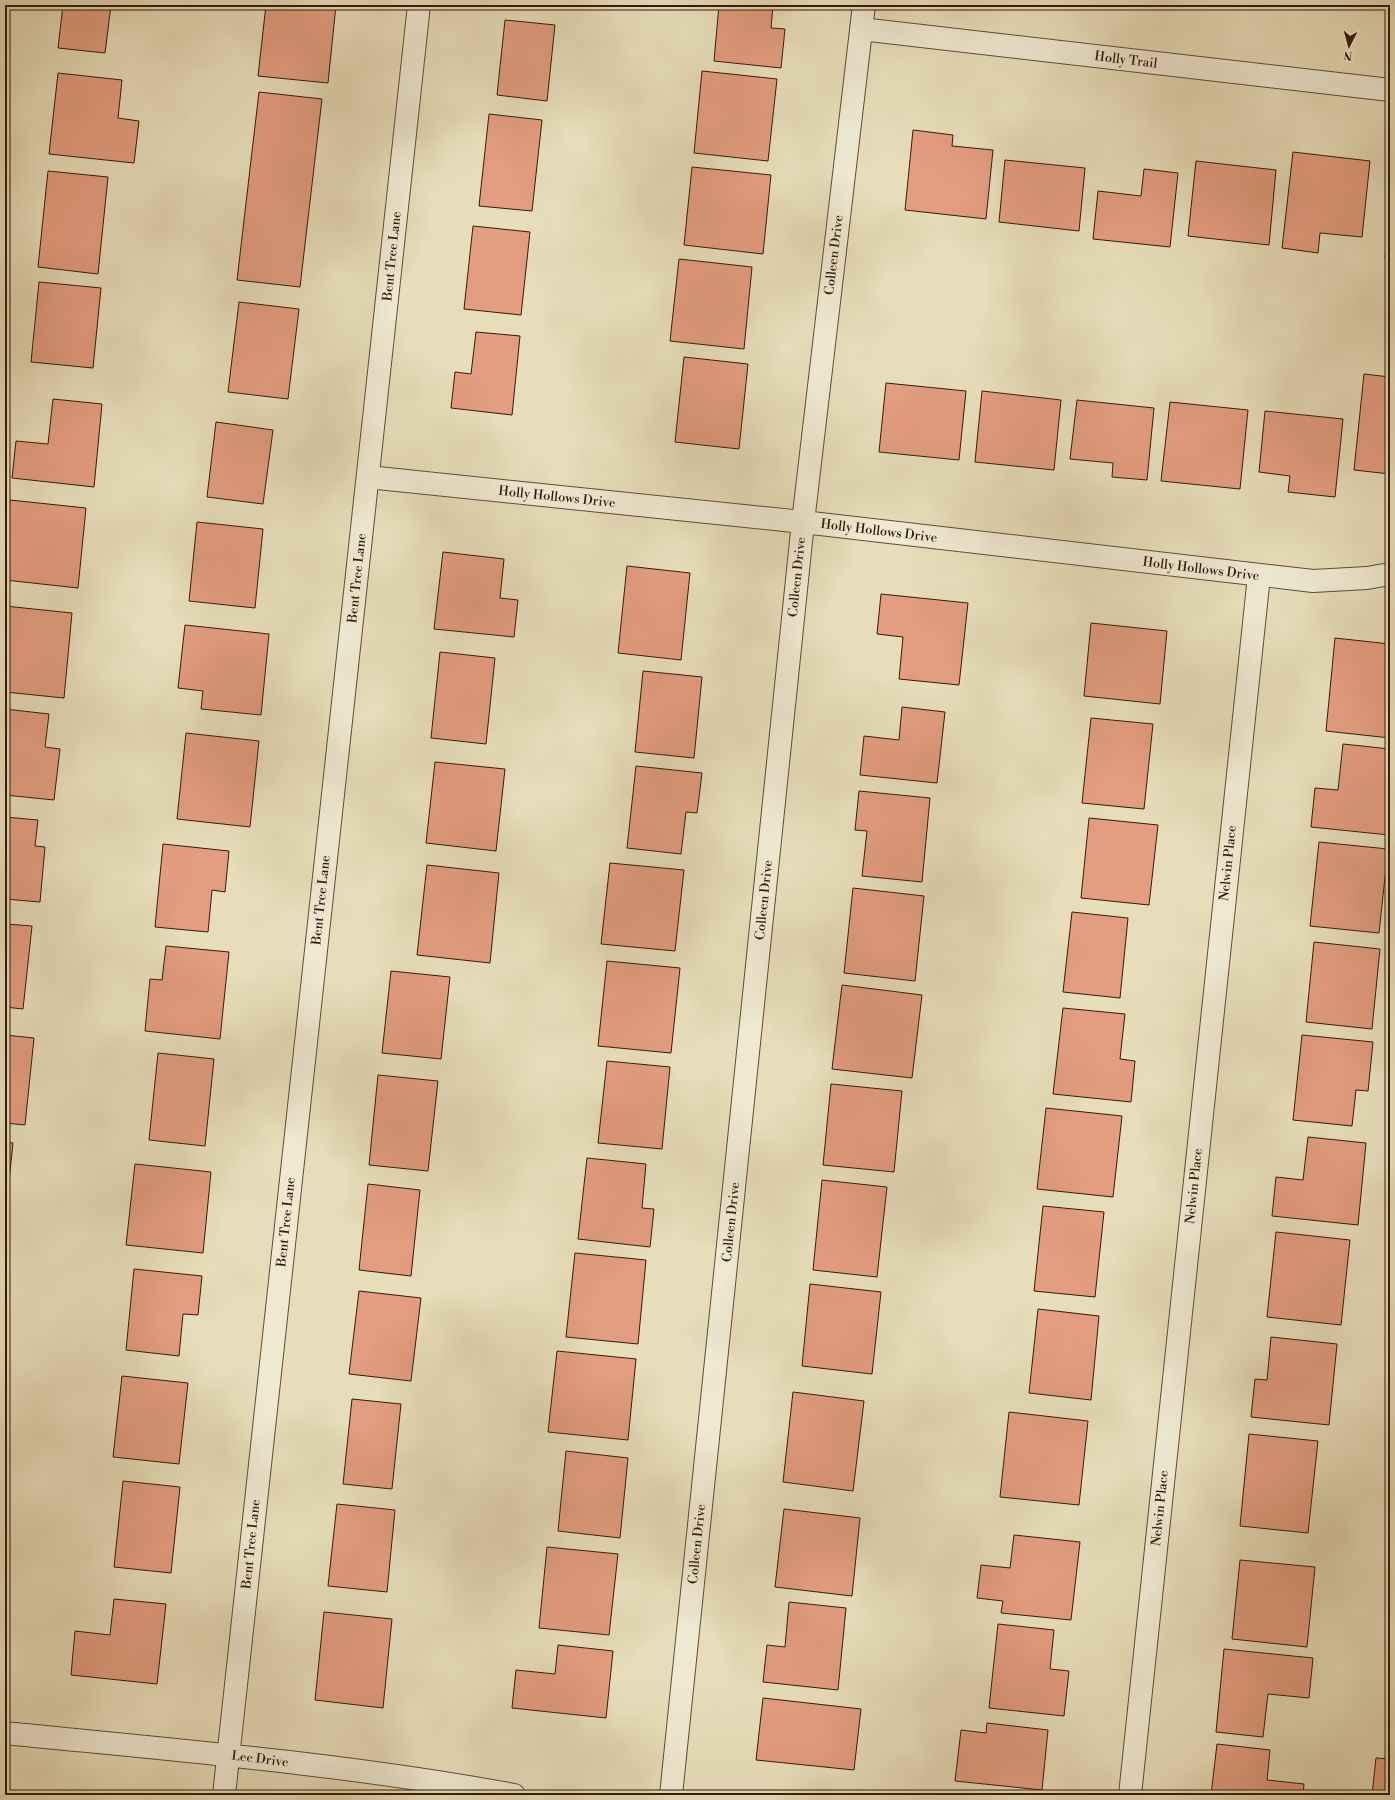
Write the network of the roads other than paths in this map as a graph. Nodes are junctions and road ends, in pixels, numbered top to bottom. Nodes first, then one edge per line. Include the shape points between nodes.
1 (420, 5) edge
2 (864, 5) edge
3 (861, 29) junction
4 (1390, 90) edge
5 (368, 477) junction
6 (803, 522) junction
7 (1390, 574) edge
8 (1258, 576) junction
9 (5, 1733) edge
10 (228, 1755) junction
11 (224, 1795) edge
12 (514, 1795) edge
13 (671, 1795) edge
14 (1130, 1795) edge

1 - 5 street, Bent Tree Lane
2 - 3 street, Colleen Drive
3 - 4 street, Holly Trail
3 - 6 street, Colleen Drive
5 - 6 street, Holly Hollows Drive
5 - 10 street, Bent Tree Lane
6 - 8 street, Holly Hollows Drive
6 - 13 street, Colleen Drive
7 - 8 street, Holly Hollows Drive via 1313,581
8 - 14 street, Nelwin Place
9 - 10 street, Lee Drive
10 - 11 street, Bent Tree Lane
10 - 12 street, Lee Drive via 459,1785

